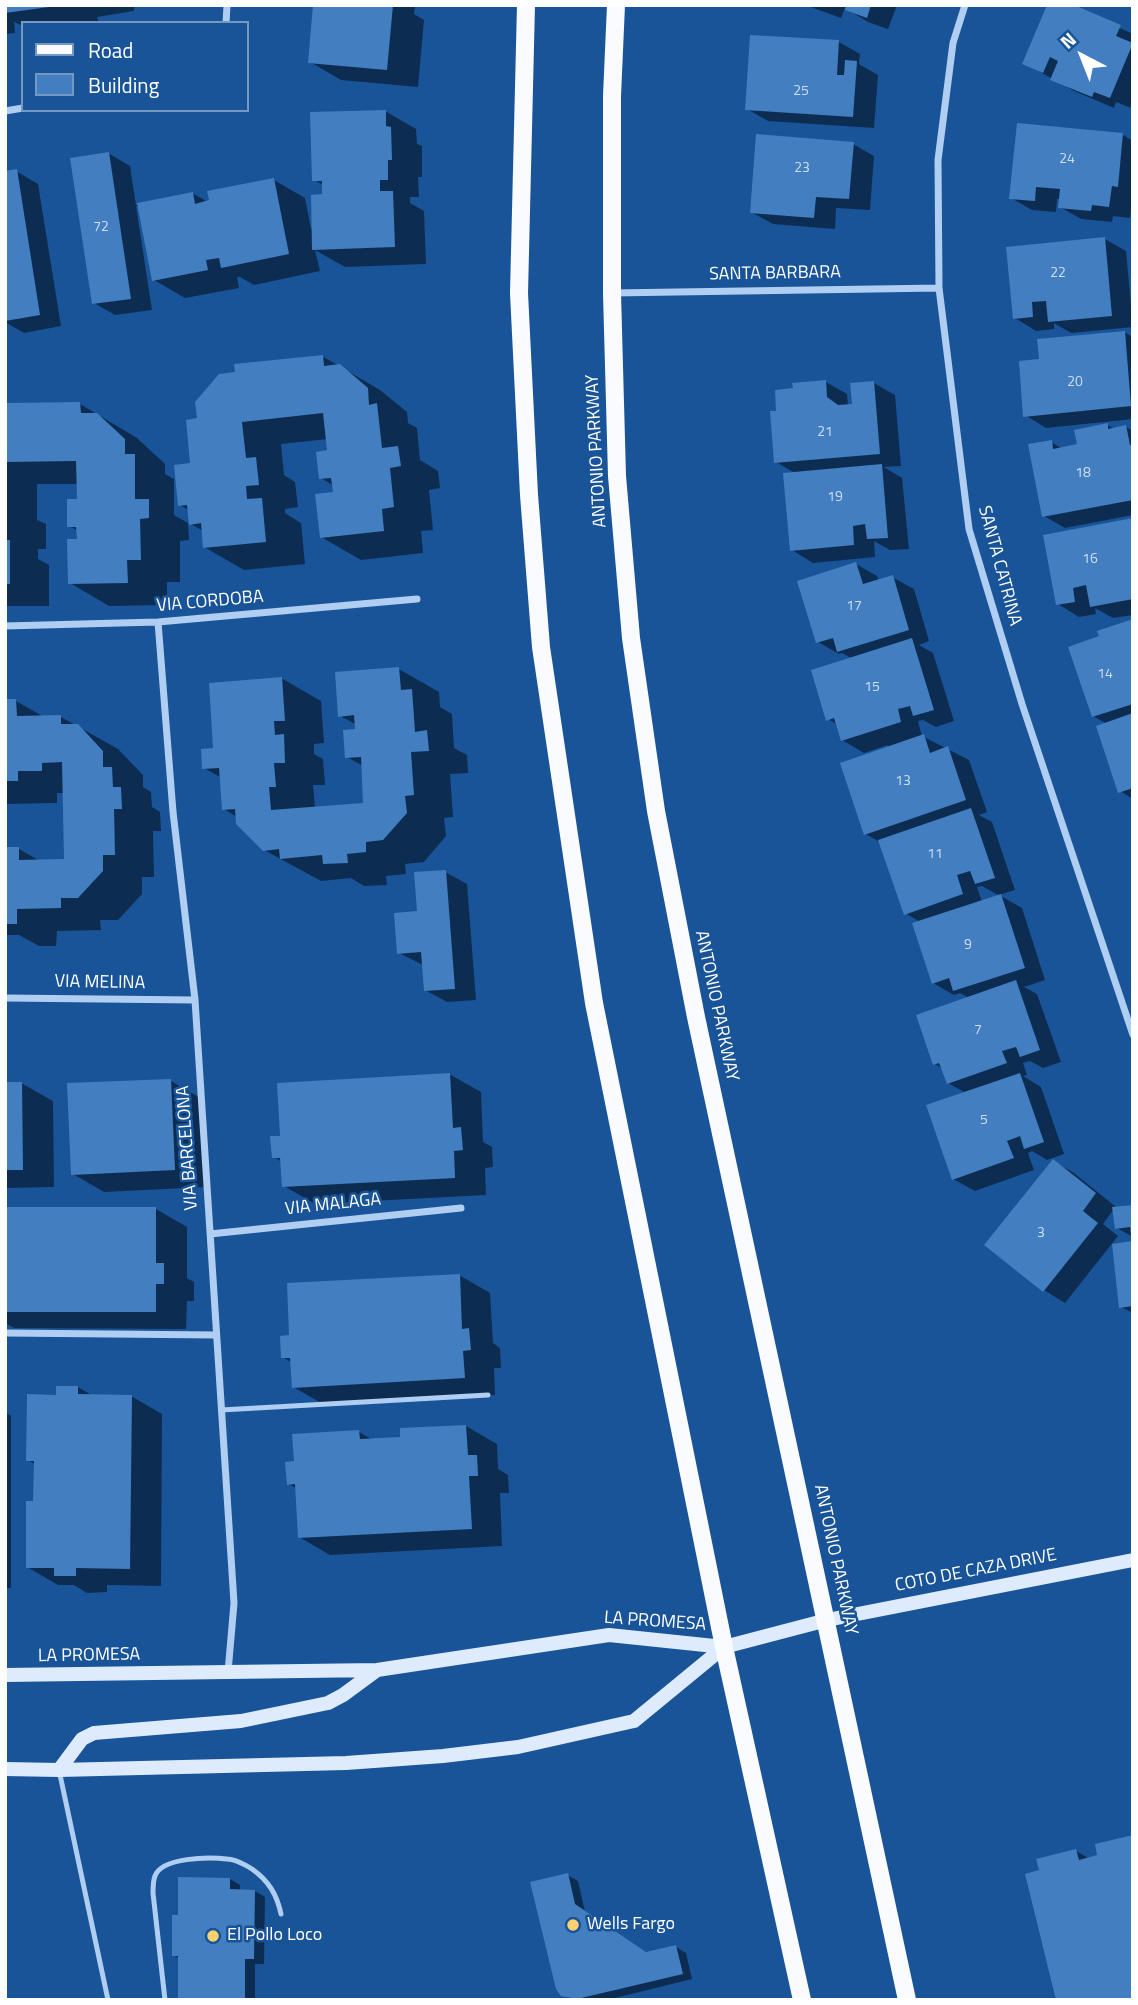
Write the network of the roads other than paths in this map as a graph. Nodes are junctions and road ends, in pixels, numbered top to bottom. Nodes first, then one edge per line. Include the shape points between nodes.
1 (526, 5) edge
2 (616, 5) edge
3 (965, 5) edge
4 (939, 288) junction
5 (612, 293) junction
6 (417, 599) dead end
7 (158, 622) junction
8 (5, 626) edge
9 (5, 998) edge
10 (195, 1000) junction
11 (1133, 1035) edge
12 (461, 1208) dead end
13 (209, 1234) junction
14 (5, 1333) edge
15 (216, 1335) junction
16 (488, 1395) dead end
17 (221, 1410) junction
18 (1133, 1560) edge
19 (827, 1620) junction
20 (724, 1647) junction
21 (377, 1670) junction
22 (228, 1673) junction
23 (5, 1675) edge
24 (5, 1769) edge
25 (59, 1770) junction
26 (281, 1914) dead end
27 (108, 2000) edge
28 (164, 2000) edge
29 (802, 2000) edge
30 (907, 2000) edge

1 - 20 main road via 519,293 541,647 594,1003
2 - 5 main road, ANTONIO PARKWAY
3 - 4 street, SANTA CATRINA via 953,43 938,160
4 - 5 street, SANTA BARBARA
4 - 11 street, SANTA CATRINA via 969,529 1022,704
5 - 19 main road, ANTONIO PARKWAY via 617,476 631,638 656,811
6 - 7 street, VIA CORDOBA
7 - 8 street, VIA CORDOBA
7 - 10 street, VIA BARCELONA via 173,812
9 - 10 street, VIA MELINA
10 - 13 street, VIA BARCELONA
12 - 13 street, VIA MALAGA
13 - 15 street, VIA BARCELONA
14 - 15 street
15 - 17 street, VIA BARCELONA
16 - 17 lane
17 - 22 street, VIA BARCELONA via 234,1602
18 - 19 main road, COTO DE CAZA DRIVE
19 - 20 main road, COTO DE CAZA DRIVE
19 - 30 main road, ANTONIO PARKWAY
20 - 21 main road, LA PROMESA via 609,1635
20 - 25 main road, LA PROMESA via 634,1721 518,1747 346,1763
20 - 29 main road
21 - 22 main road, LA PROMESA
21 - 25 main road via 328,1703 241,1721 94,1732 82,1739
22 - 23 main road, LA PROMESA
24 - 25 main road, LA PROMESA
25 - 27 lane
26 - 28 lane via 277,1896 266,1881 240,1863 229,1859 164,1865 155,1875 153,1893

